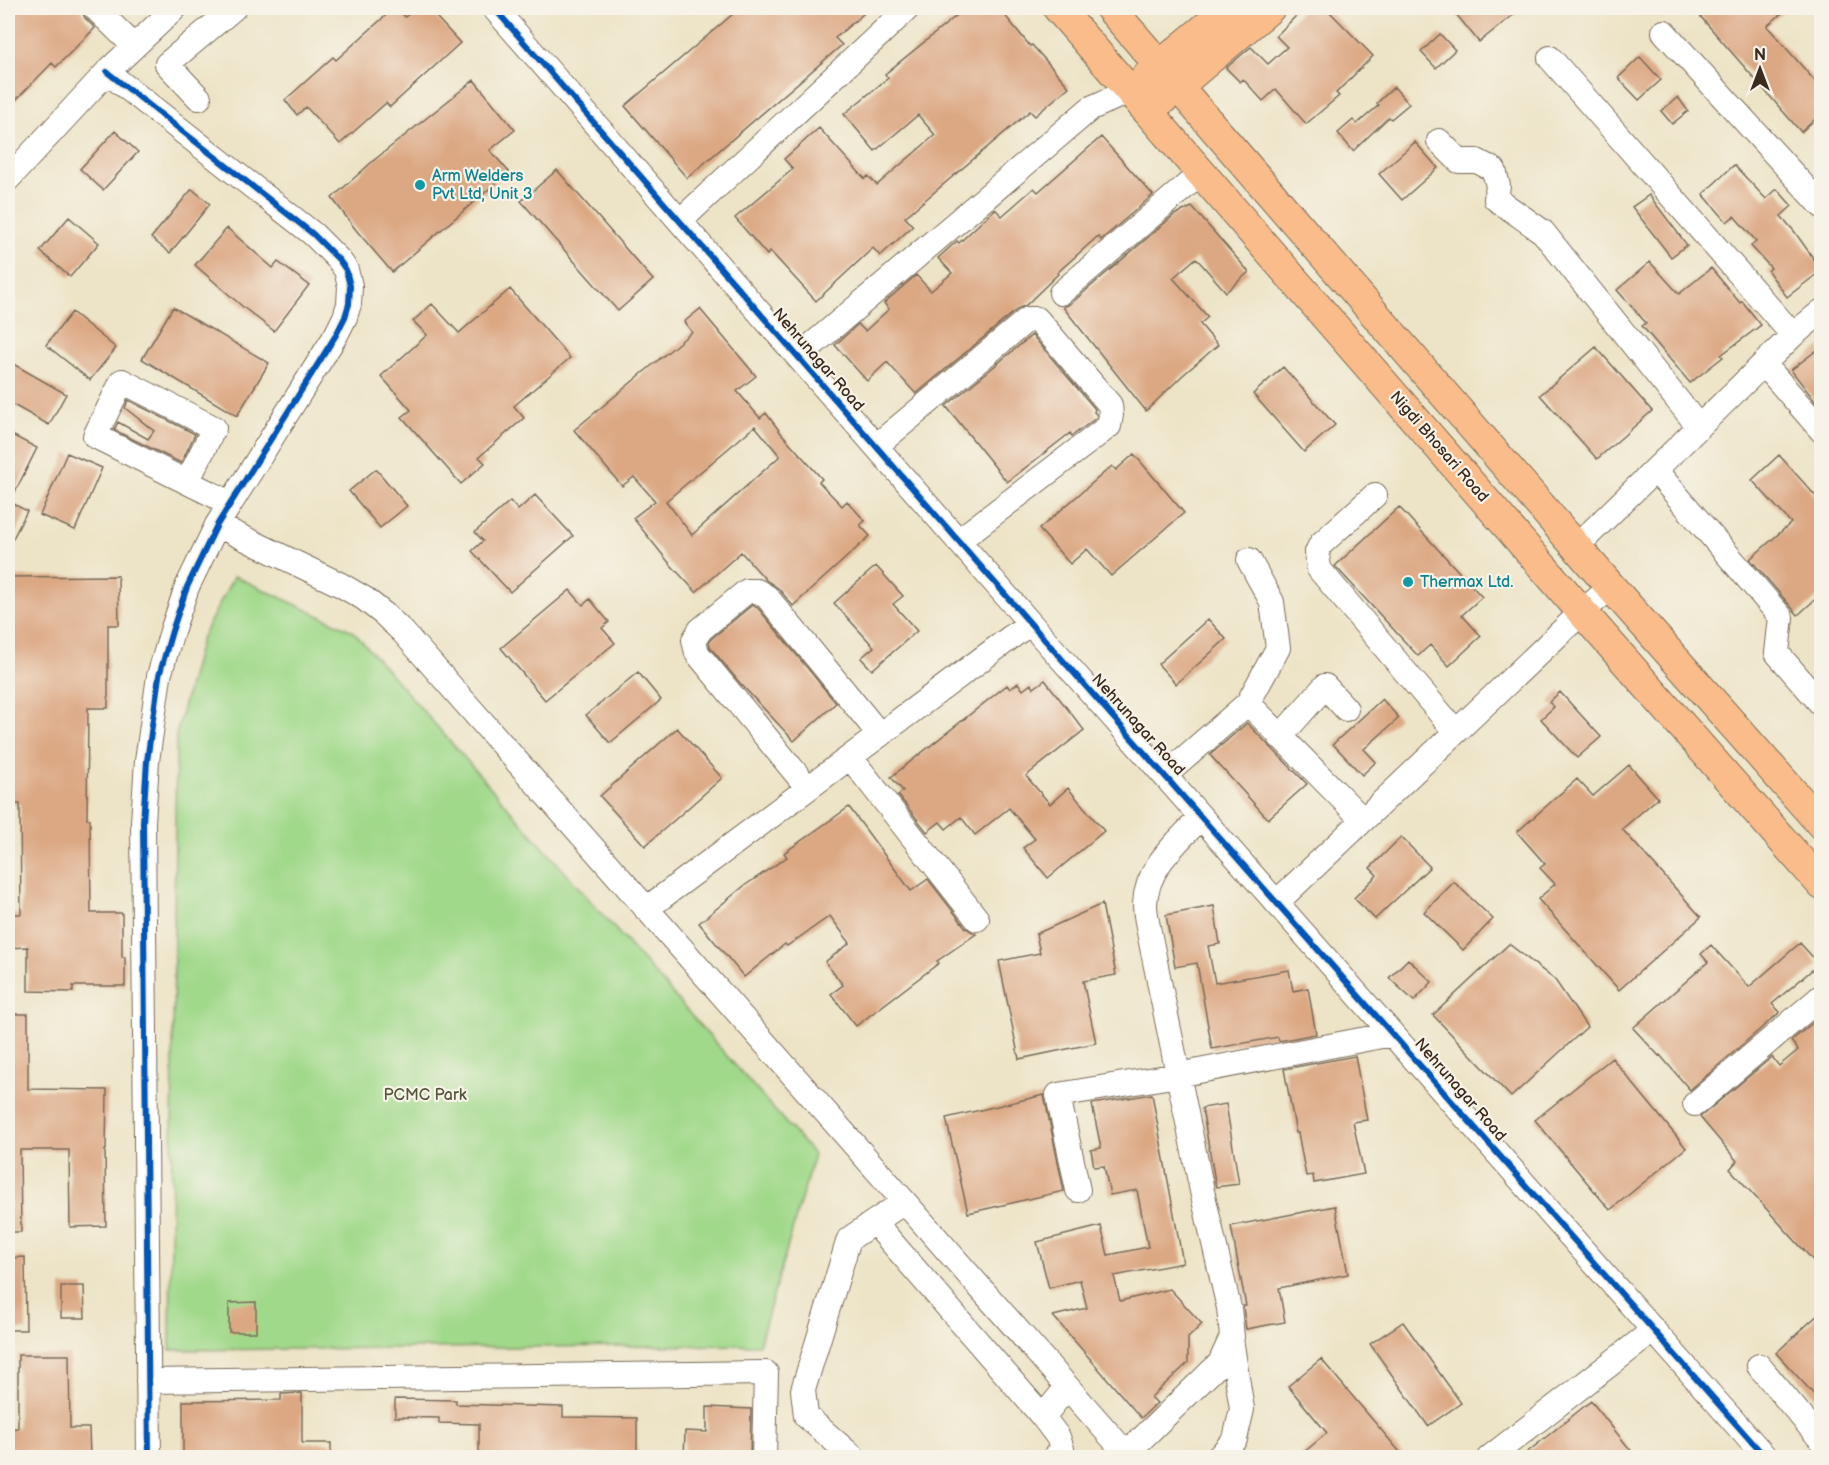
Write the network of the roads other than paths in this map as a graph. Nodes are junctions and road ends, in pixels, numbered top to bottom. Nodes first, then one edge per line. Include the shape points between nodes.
1 (95, 8) edge
2 (175, 8) edge
3 (234, 8) edge
4 (494, 8) edge
5 (908, 8) edge
6 (1058, 8) edge
7 (1110, 8) edge
8 (1229, 8) edge
9 (1270, 8) edge
10 (1664, 32) dead end
11 (135, 46) junction
12 (1550, 58) dead end
13 (107, 72) junction
14 (1169, 76) junction
15 (199, 98) dead end
16 (1139, 101) junction
17 (1439, 141) dead end
18 (1202, 173) junction
19 (8, 179) edge
20 (1821, 206) edge
21 (680, 221) junction
22 (1061, 293) dead end
23 (1821, 311) edge
24 (1793, 335) junction
25 (798, 357) junction
26 (1764, 364) junction
27 (1699, 427) junction
28 (1821, 431) edge
29 (876, 446) junction
30 (1655, 470) junction
31 (187, 482) junction
32 (1375, 495) dead end
33 (231, 503) junction
34 (217, 525) junction
35 (958, 541) junction
36 (1576, 547) junction
37 (1249, 560) dead end
38 (1611, 587) junction
39 (1582, 612) junction
40 (1030, 623) junction
41 (1248, 703) junction
42 (1821, 705) edge
43 (1346, 709) dead end
44 (1456, 732) junction
45 (879, 735) junction
46 (1280, 737) junction
47 (850, 757) junction
48 (1165, 775) junction
49 (808, 788) junction
50 (1202, 817) junction
51 (1363, 820) junction
52 (1821, 825) edge
53 (1821, 885) edge
54 (1277, 902) junction
55 (646, 909) junction
56 (977, 919) dead end
57 (1821, 996) edge
58 (1392, 1034) junction
59 (1178, 1075) junction
60 (1695, 1104) dead end
61 (1078, 1190) dead end
62 (904, 1202) junction
63 (874, 1222) junction
64 (1654, 1330) junction
65 (1231, 1339) junction
66 (1759, 1366) dead end
67 (148, 1381) junction
68 (1067, 1387) junction
69 (1043, 1417) junction
70 (1821, 1441) edge
71 (1128, 1456) edge
72 (149, 1458) edge
73 (764, 1458) edge
74 (854, 1458) edge
75 (1054, 1458) edge
76 (1218, 1458) edge
77 (1489, 1458) edge
78 (1766, 1458) edge

1 - 11 street
2 - 11 street
3 - 15 street via 167,64
4 - 21 street, Nehrunagar Road
5 - 21 street
6 - 16 main road, Nigdi Bhosari Road
7 - 14 main road
8 - 14 main road
9 - 14 main road
10 - 20 street
11 - 13 street
12 - 24 street
13 - 19 street
13 - 33 street via 313,234 346,270 350,286 345,317
14 - 16 main road
14 - 36 main road
16 - 18 main road, Nigdi Bhosari Road
16 - 25 street via 1091,108
17 - 27 street via 1459,161 1477,160 1494,170 1496,199 1543,232
18 - 22 street
18 - 39 main road, Nigdi Bhosari Road
21 - 25 street, Nehrunagar Road
23 - 24 street
24 - 26 street
25 - 29 street, Nehrunagar Road
26 - 27 street
26 - 28 street
27 - 30 street
29 - 35 street, Nehrunagar Road
29 - 35 street via 1028,319 1037,319 1110,405 1109,426
30 - 36 street
30 - 42 street via 1781,617 1777,653
31 - 31 street via 95,436 122,381 214,428
31 - 33 street
32 - 44 street via 1321,544 1317,552 1319,569
33 - 34 street
34 - 55 street via 341,585 385,615
34 - 67 street via 172,631 159,676 147,761 143,822
35 - 40 street, Nehrunagar Road
36 - 38 main road
37 - 41 street via 1272,602 1278,648
38 - 39 street
38 - 52 main road
39 - 44 street
39 - 53 main road, Nigdi Bhosari Road
40 - 45 street
40 - 48 street, Nehrunagar Road
41 - 46 street
41 - 48 street
43 - 46 street via 1325,686
44 - 51 street
45 - 47 street
45 - 49 street via 767,597 747,591 700,630 694,640 697,654
46 - 51 street
47 - 49 street
47 - 56 street
48 - 50 street, Nehrunagar Road
49 - 55 street
50 - 54 street, Nehrunagar Road
50 - 59 street via 1161,861 1149,880 1145,905
51 - 54 street
54 - 58 street, Nehrunagar Road
55 - 62 street
57 - 60 street
58 - 59 street
58 - 64 street, Nehrunagar Road
59 - 61 street via 1058,1095
59 - 65 street via 1230,1315
62 - 63 street
62 - 68 street
63 - 69 street
63 - 74 street via 849,1239 803,1390 806,1416
64 - 77 street
64 - 78 street, Nehrunagar Road
65 - 71 street via 1220,1364
65 - 76 street via 1242,1408 1235,1439
66 - 70 street
67 - 72 street
67 - 73 street via 766,1373
68 - 69 street
68 - 71 street
69 - 75 street via 1062,1449

